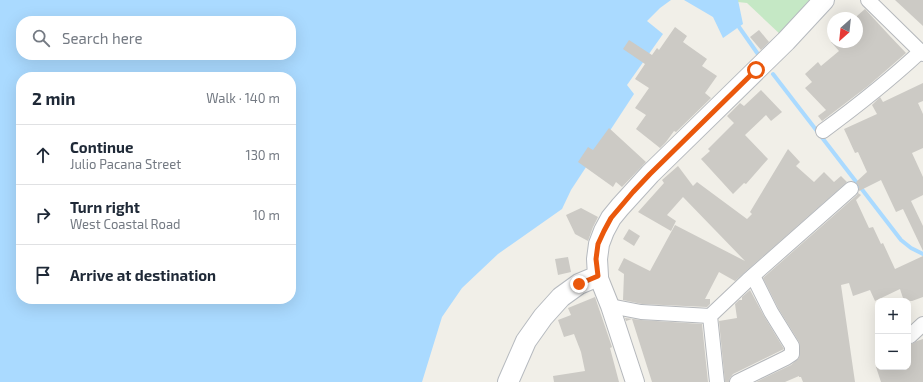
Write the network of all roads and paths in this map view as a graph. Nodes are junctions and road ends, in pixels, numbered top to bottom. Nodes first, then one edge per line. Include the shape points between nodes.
1 (824, 0) edge
2 (868, 0) edge
3 (922, 52) edge
4 (824, 131) dead end
5 (851, 188) dead end
6 (598, 276) junction
7 (753, 276) junction
8 (610, 306) junction
9 (710, 316) junction
10 (923, 324) edge
11 (911, 335) edge
12 (508, 382) edge
13 (635, 382) edge
14 (717, 382) edge
15 (737, 382) edge

1 - 6 main road via 620,207 611,218 598,244
2 - 3 street
3 - 4 street
5 - 7 street
6 - 8 street
6 - 12 main road via 579,284 543,317 526,341
7 - 9 street
7 - 15 street via 792,346 792,354
8 - 9 street via 641,312
8 - 13 street
9 - 14 street
10 - 11 street

